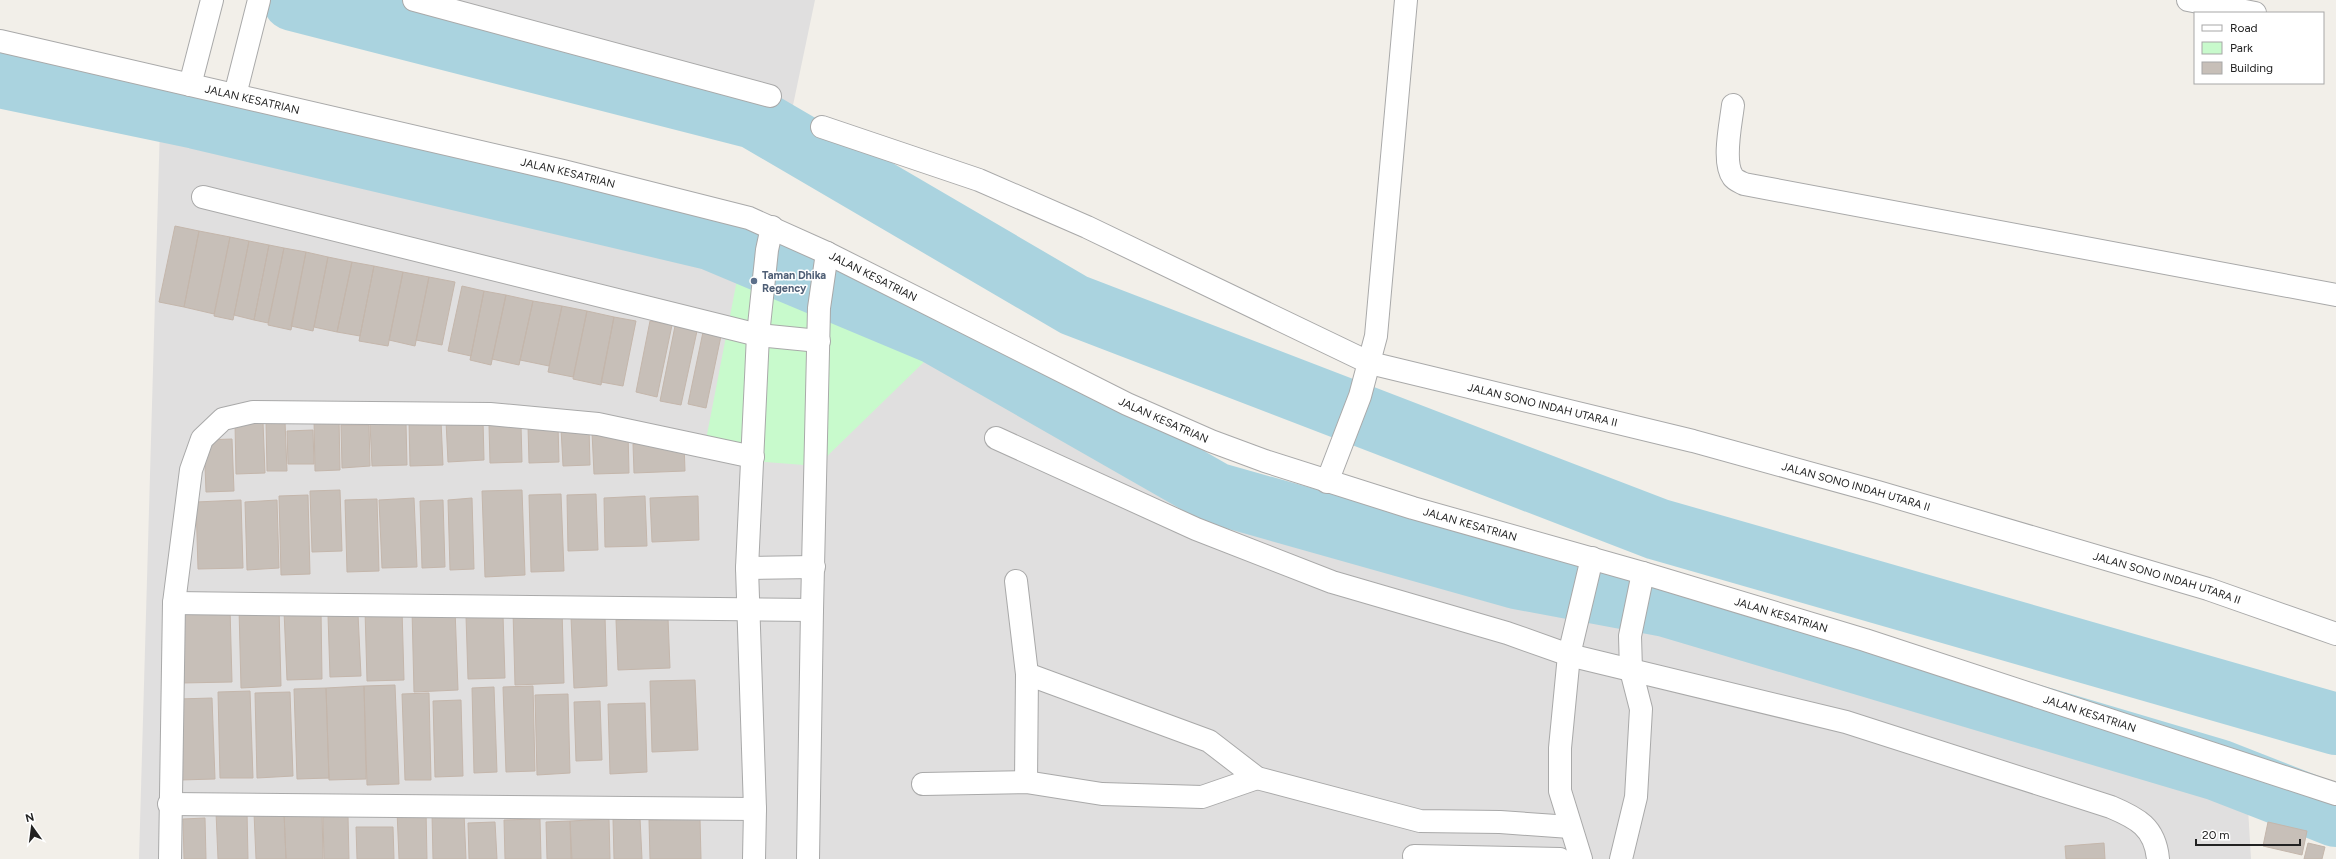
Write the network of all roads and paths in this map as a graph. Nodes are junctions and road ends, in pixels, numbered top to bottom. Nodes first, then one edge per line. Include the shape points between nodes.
1 (212, 0) edge
2 (259, 0) edge
3 (414, 0) edge
4 (1406, 0) edge
5 (2188, 0) edge
6 (2250, 12) edge
7 (0, 41) edge
8 (190, 85) junction
9 (235, 95) junction
10 (770, 96) dead end
11 (1733, 105) dead end
12 (822, 127) dead end
13 (204, 197) dead end
14 (772, 227) junction
15 (825, 260) junction
16 (2336, 295) edge
17 (758, 335) junction
18 (819, 342) junction
19 (1370, 362) junction
20 (996, 438) dead end
21 (753, 457) junction
22 (1327, 482) junction
23 (1590, 566) junction
24 (814, 567) junction
25 (747, 568) junction
26 (1641, 578) junction
27 (1016, 581) dead end
28 (174, 603) junction
29 (812, 610) junction
30 (748, 611) junction
31 (2336, 634) edge
32 (1569, 655) junction
33 (1631, 670) junction
34 (1027, 674) junction
35 (1257, 778) junction
36 (1026, 782) junction
37 (923, 784) dead end
38 (2336, 794) edge
39 (170, 804) junction
40 (755, 809) junction
41 (1420, 821) junction
42 (1570, 827) junction
43 (1414, 857) edge
44 (170, 859) edge
45 (754, 859) edge
46 (808, 859) edge
47 (1560, 859) edge
48 (1581, 859) edge
49 (1621, 859) edge
50 (2158, 859) edge

1 - 8 street
2 - 9 street
3 - 10 street
4 - 19 street via 1376,336
5 - 6 street
7 - 8 street, JALAN KESATRIAN
8 - 9 street, JALAN KESATRIAN
9 - 14 street, JALAN KESATRIAN via 563,171 749,218
11 - 16 street via 1729,169 1734,178 1744,184
12 - 19 street, JALAN SONO INDAH UTARA II via 979,180 1087,227
13 - 17 street
14 - 15 street, JALAN KESATRIAN
14 - 17 street via 767,250
15 - 18 street via 819,308
15 - 22 street, JALAN KESATRIAN via 1127,404 1211,441
17 - 18 street
17 - 21 street
18 - 24 street
19 - 22 street via 1360,396
19 - 31 street, JALAN SONO INDAH UTARA II via 1693,441 1908,501 2208,589
20 - 32 street via 1196,529 1332,582 1507,633
21 - 25 street
21 - 28 street via 598,424 490,414 253,412 223,419 202,439 191,470
22 - 23 street, JALAN KESATRIAN
23 - 26 street, JALAN KESATRIAN
23 - 32 street
24 - 25 street
24 - 29 street
25 - 30 street
26 - 33 street via 1630,636
26 - 38 street, JALAN KESATRIAN via 1865,640
27 - 34 street
28 - 30 street
28 - 39 street
29 - 30 street
29 - 46 street
30 - 40 street
32 - 33 street
32 - 42 street via 1562,719 1560,791
33 - 49 street via 1641,709 1636,797
33 - 50 street via 1846,722 2111,806 2137,818 2151,833 2158,850
34 - 35 street via 1209,741
34 - 36 street
35 - 36 street via 1202,797 1102,794
35 - 41 street
36 - 37 street
39 - 40 street
39 - 44 street
40 - 45 street
41 - 42 street via 1500,822
41 - 43 street
42 - 48 street
43 - 47 street

